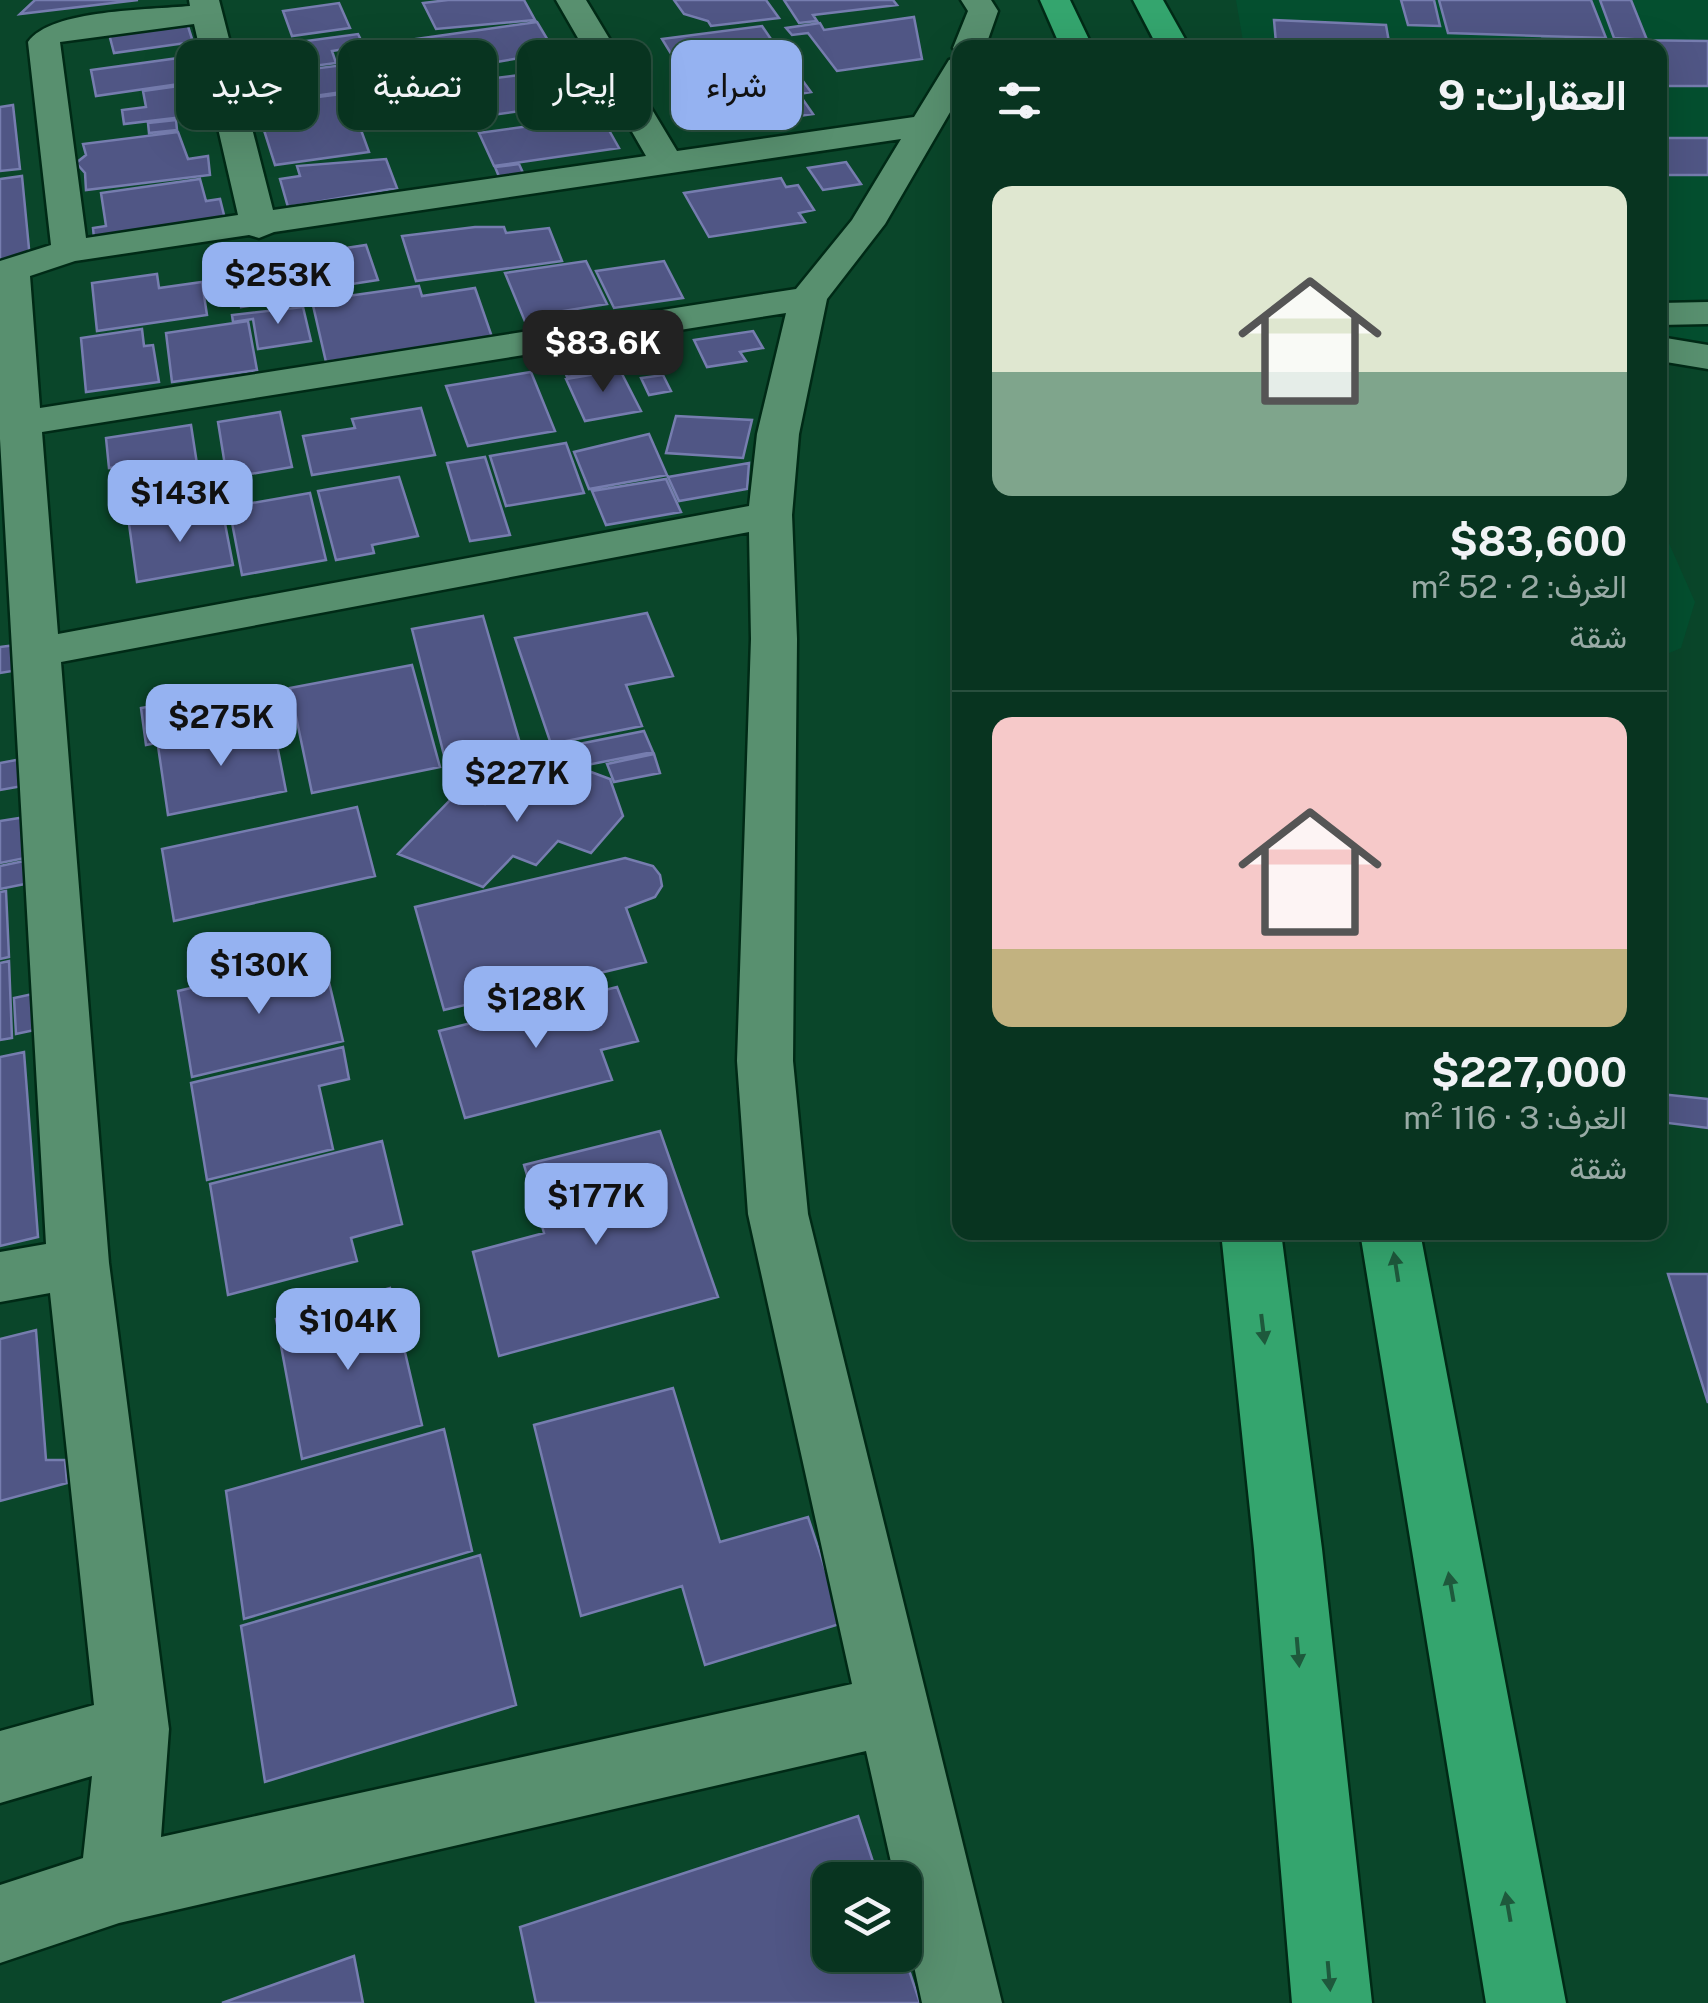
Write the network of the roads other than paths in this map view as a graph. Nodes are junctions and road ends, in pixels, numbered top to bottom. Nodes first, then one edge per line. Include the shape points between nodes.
1 (572, 0) edge
2 (976, 0) edge
3 (1055, 0) edge
4 (1148, 0) edge
5 (206, 6) edge
6 (971, 40) edge
7 (1073, 40) edge
8 (1170, 40) edge
9 (952, 81) edge
10 (926, 125) junction
11 (667, 163) junction
12 (260, 226) junction
13 (70, 252) junction
14 (5, 273) edge
15 (808, 298) junction
16 (1667, 314) edge
17 (1708, 314) edge
18 (1667, 350) edge
19 (1708, 358) edge
20 (10, 426) edge
21 (770, 515) junction
22 (37, 652) junction
23 (1252, 1240) edge
24 (1391, 1240) edge
25 (78, 1263) junction
26 (0, 1277) edge
27 (892, 1710) junction
28 (133, 1728) junction
29 (0, 1766) edge
30 (119, 1885) junction
31 (0, 1924) edge
32 (962, 2003) edge
33 (1332, 2003) edge
34 (1526, 2003) edge

1 - 11 street
2 - 6 street via 983,11
3 - 7 highway
4 - 8 highway
5 - 12 street
5 - 13 street via 68,29 44,42
9 - 10 street
10 - 11 street
10 - 15 street via 867,224
11 - 12 street
12 - 13 street
13 - 14 street
14 - 20 street
15 - 20 street
15 - 21 street via 778,434
16 - 17 street
18 - 19 street
20 - 22 street
21 - 22 street
21 - 27 street via 766,1061 778,1214
22 - 25 street
23 -> 33 highway
34 -> 24 highway
25 - 26 street
25 - 28 street
27 - 30 street
27 - 32 street
28 - 29 street
28 - 30 street
30 - 31 street

